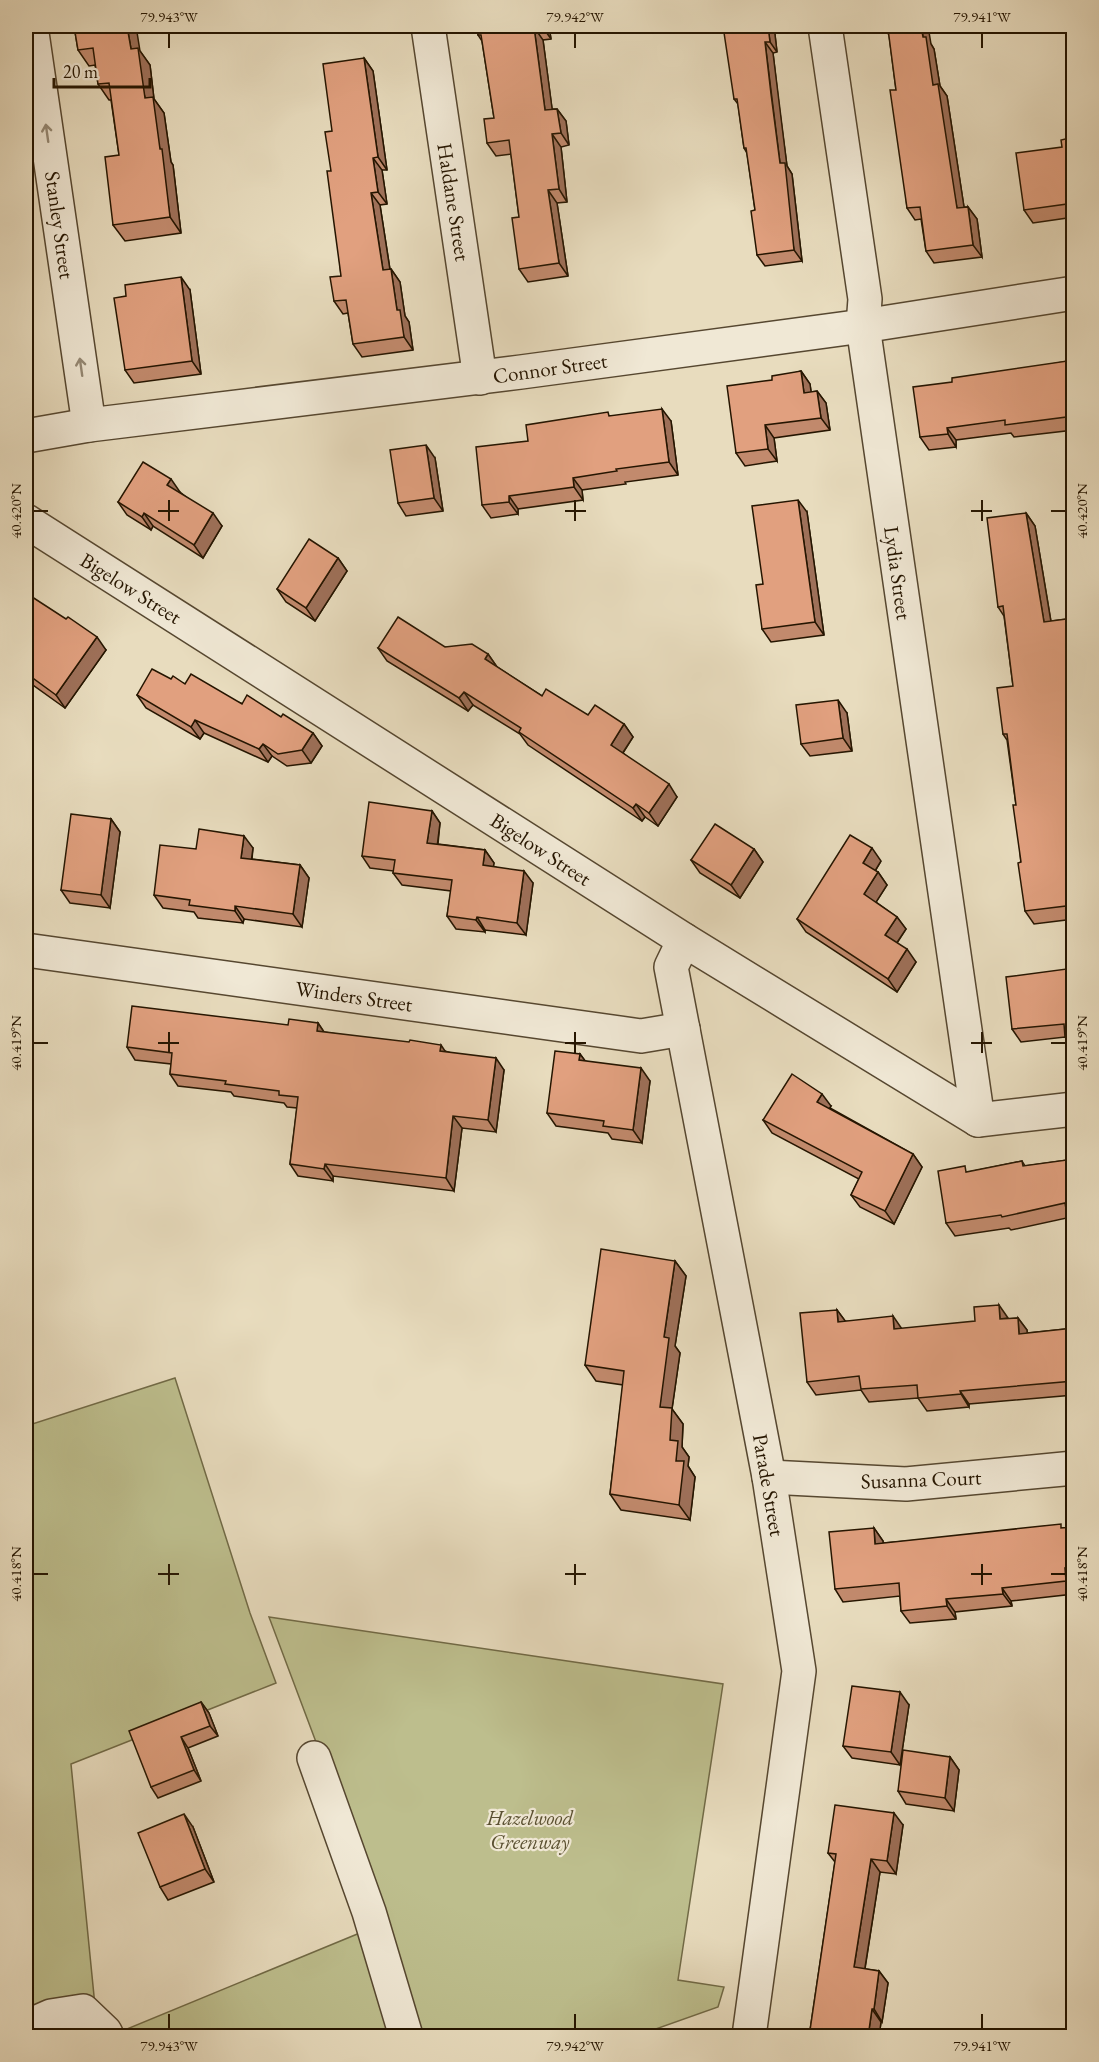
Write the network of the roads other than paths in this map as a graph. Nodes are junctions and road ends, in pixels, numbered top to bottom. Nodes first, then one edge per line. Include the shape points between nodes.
1 (31, 26) edge
2 (428, 26) edge
3 (825, 26) edge
4 (1074, 293) edge
5 (862, 326) junction
6 (480, 378) junction
7 (89, 425) junction
8 (26, 436) edge
9 (26, 521) edge
10 (684, 940) junction
11 (26, 950) edge
12 (683, 1029) junction
13 (1074, 1109) edge
14 (978, 1120) junction
15 (1074, 1468) edge
16 (769, 1477) junction
17 (314, 1758) dead end
18 (26, 2027) edge
19 (106, 2034) edge
20 (406, 2036) edge
21 (749, 2037) edge

7 -> 1 street, Stanley Street
2 - 6 street, Haldane Street
3 - 5 street, Lydia Street via 865,298
4 - 5 street, Connor Street
5 - 6 street, Connor Street
5 - 14 street, Lydia Street
6 - 7 street, Connor Street
7 - 8 street, Connor Street
9 - 10 street, Bigelow Street
10 - 12 street, Parade Street via 671,966
10 - 14 street, Bigelow Street
11 - 12 street, Winders Street via 641,1036
12 - 16 street, Parade Street
13 - 14 street
15 - 16 street, Susanna Court via 906,1484
16 - 21 street, Parade Street via 799,1671
17 - 20 street via 369,1912
18 - 19 street via 51,2016 83,2011

